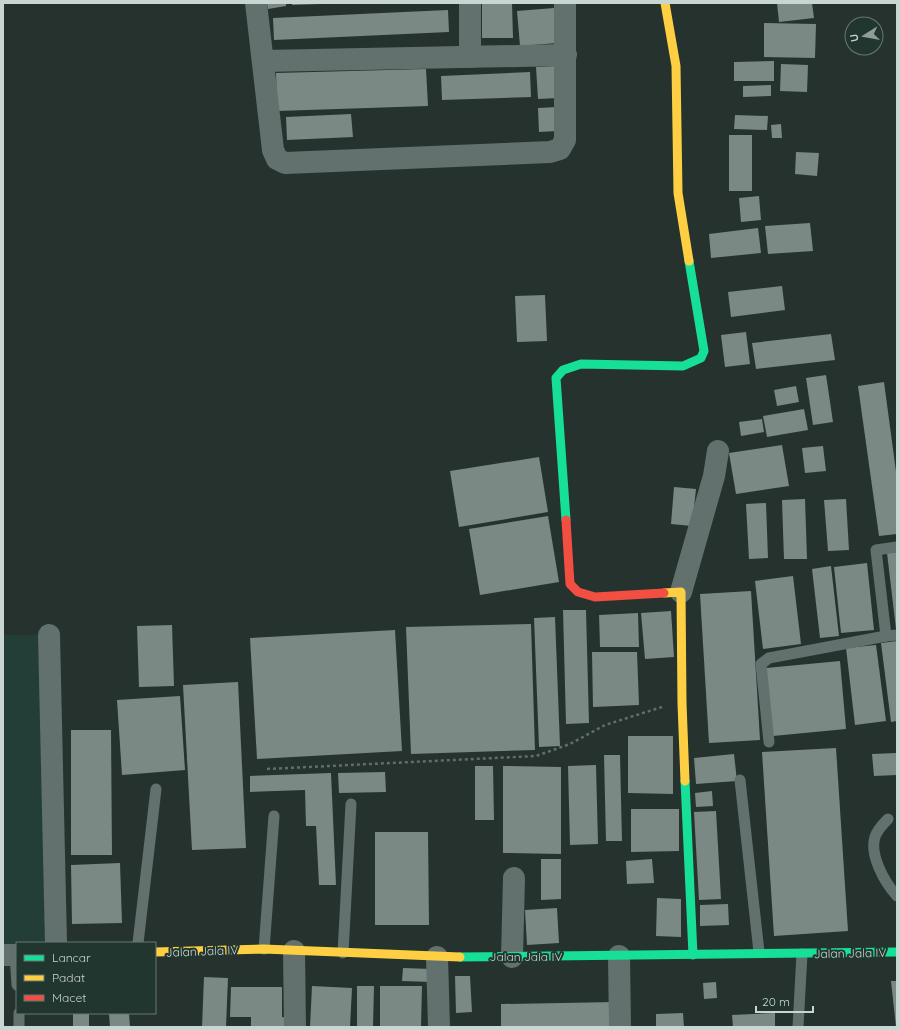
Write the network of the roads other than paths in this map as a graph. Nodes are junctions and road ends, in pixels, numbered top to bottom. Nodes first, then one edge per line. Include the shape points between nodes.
1 (256, 3) edge
2 (470, 3) edge
3 (566, 3) edge
4 (665, 3) edge
5 (566, 55) junction
6 (470, 57) junction
7 (264, 61) junction
8 (718, 451) dead end
9 (897, 547) edge
10 (681, 592) junction
11 (49, 635) dead end
12 (897, 635) edge
13 (886, 636) junction
14 (769, 742) dead end
15 (740, 780) dead end
16 (156, 789) dead end
17 (351, 804) dead end
18 (274, 816) dead end
19 (888, 819) dead end
20 (514, 878) dead end
21 (897, 896) edge
22 (56, 942) edge
23 (138, 942) edge
24 (264, 949) junction
25 (294, 951) junction
26 (156, 952) edge
27 (759, 952) junction
28 (897, 952) edge
29 (343, 953) junction
30 (802, 954) junction
31 (12, 955) edge
32 (693, 955) junction
33 (619, 956) junction
34 (437, 957) junction
35 (512, 957) junction
36 (16, 979) edge
37 (19, 1014) edge
38 (19, 1027) edge
39 (295, 1027) edge
40 (439, 1027) edge
41 (620, 1027) edge
42 (798, 1027) edge

1 - 7 street
2 - 6 street
3 - 5 street
4 - 10 street via 676,66 678,193 704,351 701,358 683,366 581,364 565,368 556,378 570,584 578,592 595,597
5 - 6 street
5 - 7 street via 565,140 560,149 550,152 285,163 277,160 274,150
6 - 7 street
8 - 10 street via 714,476
9 - 13 lane via 876,550
10 - 32 street via 682,703
11 - 22 street
12 - 13 lane
13 - 14 lane via 764,661 761,664
15 - 27 lane
16 - 23 lane
17 - 29 lane
18 - 24 lane
19 - 21 lane via 875,835 874,848 884,878
20 - 35 street
24 - 25 street, Jalan Jala IV
24 - 26 street, Jalan Jala IV
25 - 29 street, Jalan Jala IV
25 - 39 street
27 - 30 street, Jalan Jala IV
27 - 32 street, Jalan Jala IV
28 - 30 street, Jalan Jala IV
29 - 34 street, Jalan Jala IV
30 - 42 lane
31 - 36 lane
32 - 33 street, Jalan Jala IV
33 - 35 street, Jalan Jala IV
33 - 41 street
34 - 35 street, Jalan Jala IV
34 - 40 street
37 - 38 lane

